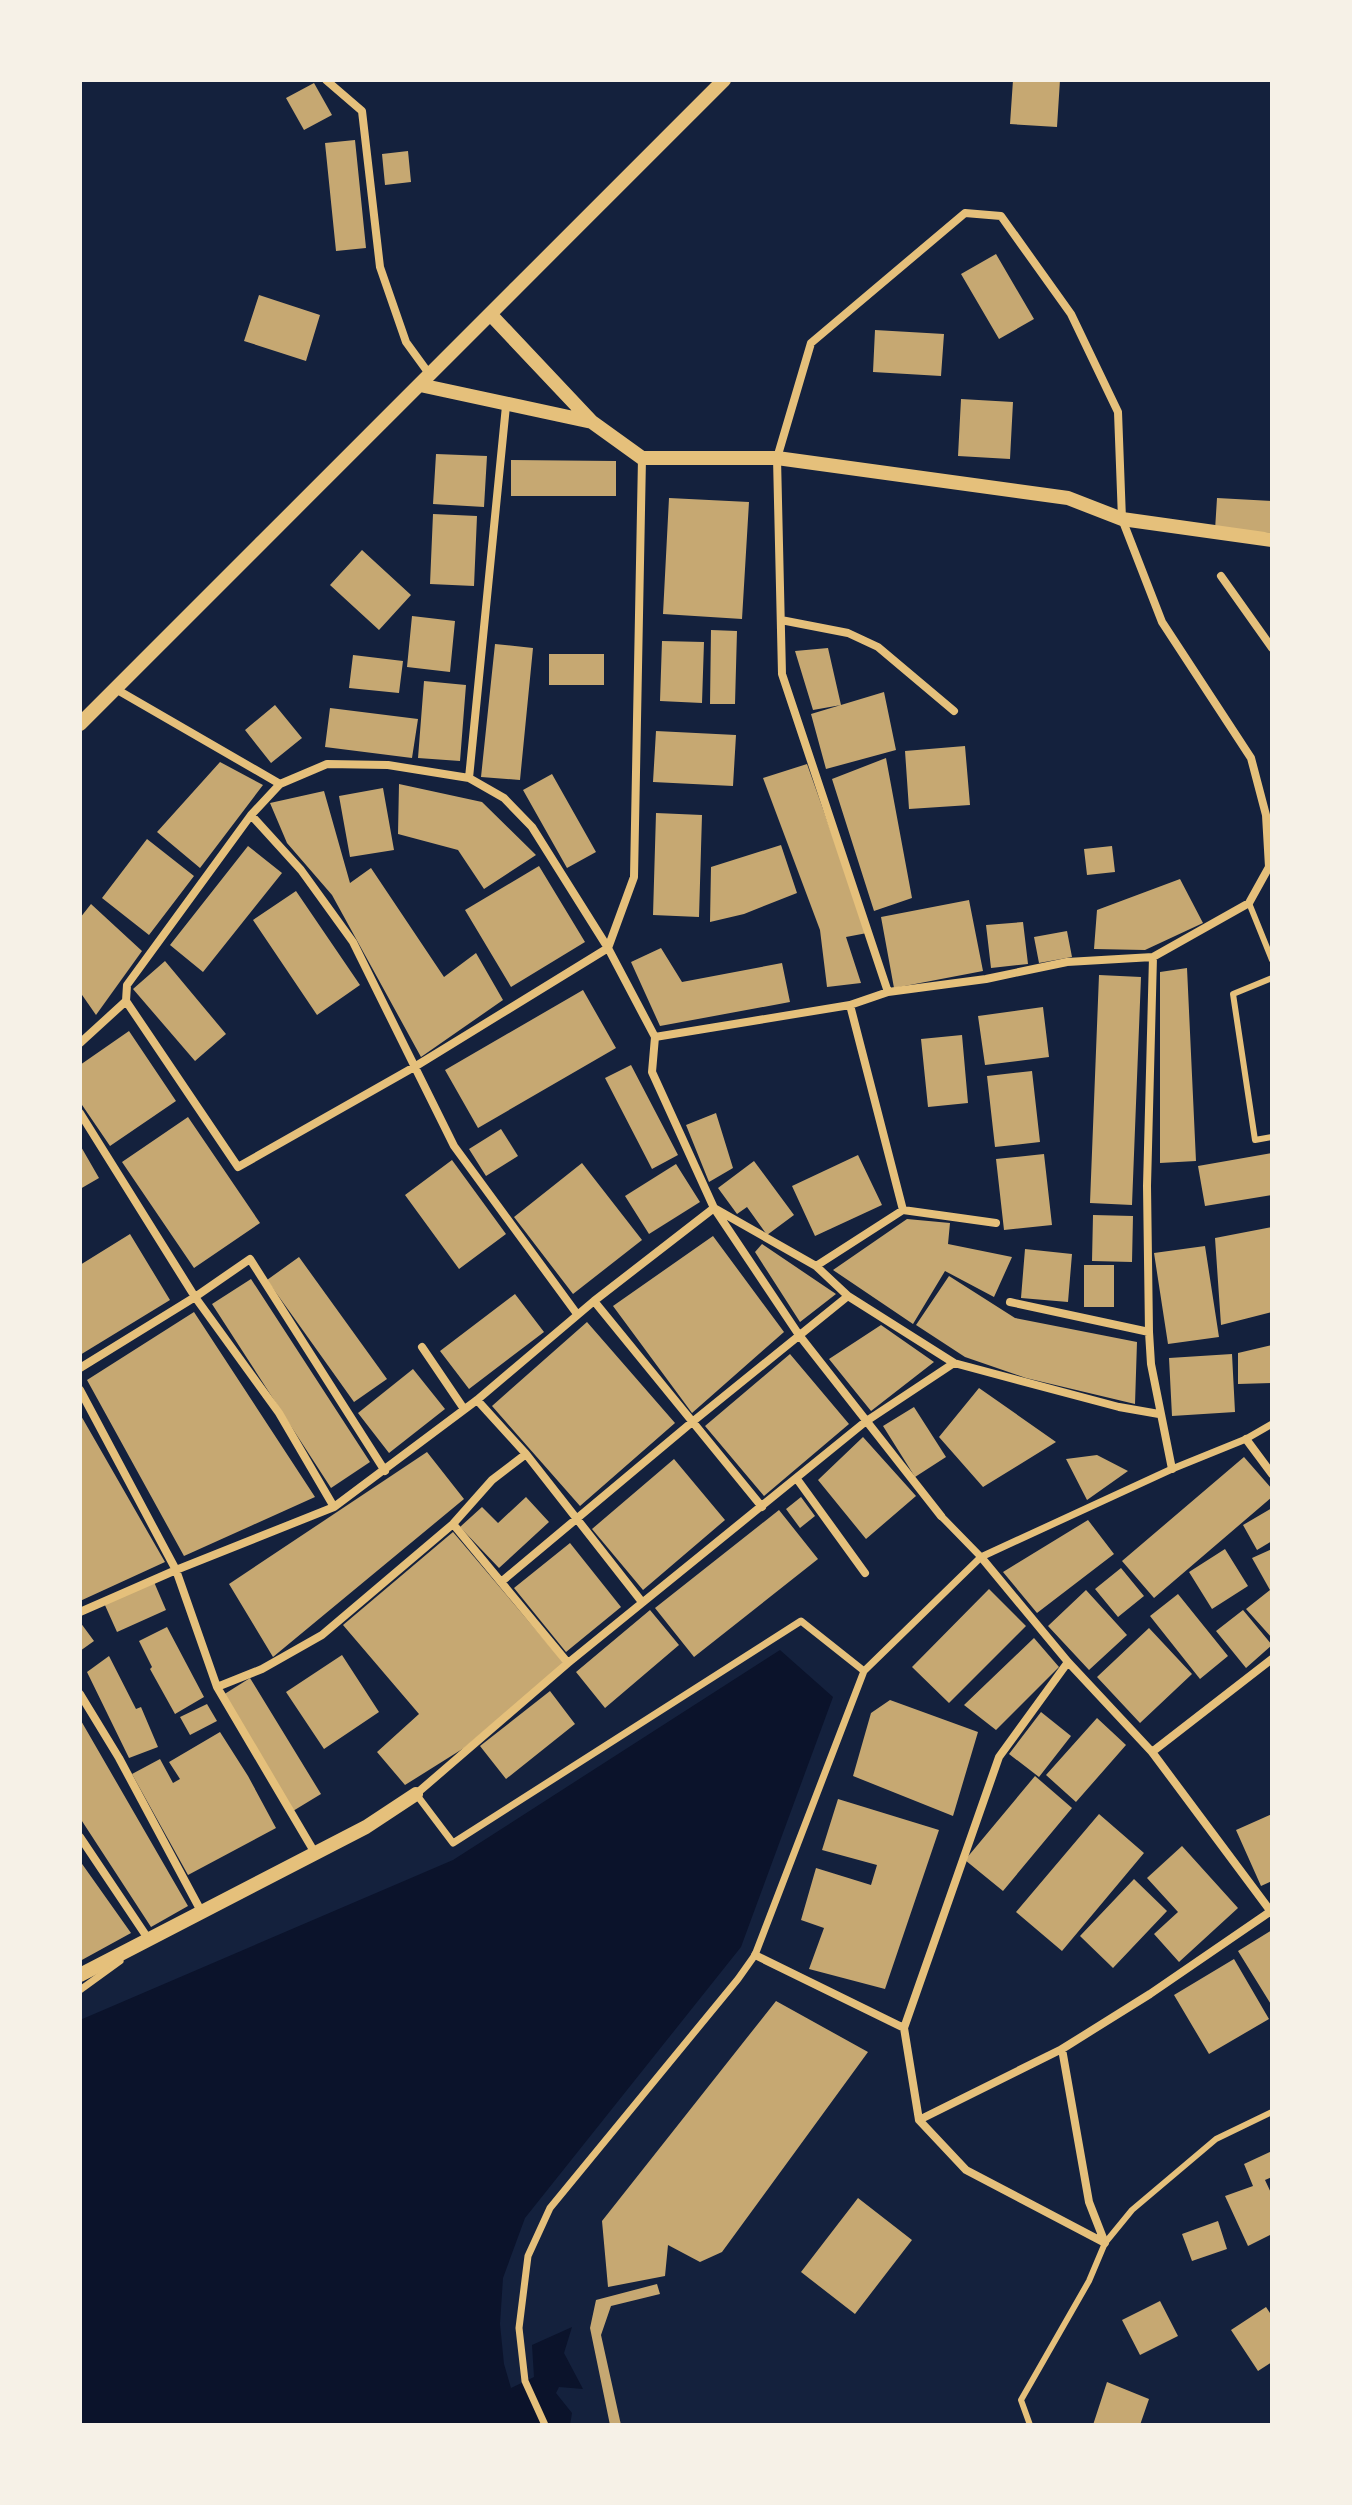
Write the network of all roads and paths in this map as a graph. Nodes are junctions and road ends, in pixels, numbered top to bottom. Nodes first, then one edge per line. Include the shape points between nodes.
1 (326, 80) edge
2 (724, 80) edge
3 (491, 315) junction
4 (425, 380) junction
5 (506, 406) junction
6 (592, 422) junction
7 (642, 458) junction
8 (777, 458) junction
9 (1122, 519) junction
10 (1272, 540) edge
11 (1221, 576) dead end
12 (781, 620) junction
13 (1272, 648) edge
14 (114, 688) junction
15 (954, 711) dead end
16 (80, 724) edge
17 (469, 778) junction
18 (280, 784) junction
19 (251, 815) junction
20 (1269, 815) edge
21 (1272, 826) edge
22 (1249, 903) junction
23 (608, 948) junction
24 (1153, 957) junction
25 (1272, 960) edge
26 (1272, 978) edge
27 (888, 992) junction
28 (126, 1001) junction
29 (850, 1005) junction
30 (655, 1037) junction
31 (80, 1043) edge
32 (416, 1066) junction
33 (80, 1113) edge
34 (1272, 1137) edge
35 (714, 1208) junction
36 (903, 1210) junction
37 (996, 1223) dead end
38 (816, 1266) junction
39 (848, 1296) junction
40 (195, 1297) junction
41 (594, 1301) junction
42 (1010, 1302) dead end
43 (577, 1314) junction
44 (1149, 1332) junction
45 (799, 1335) junction
46 (422, 1347) dead end
47 (954, 1363) junction
48 (80, 1368) edge
49 (80, 1390) edge
50 (477, 1400) junction
51 (464, 1409) junction
52 (1159, 1414) junction
53 (865, 1422) junction
54 (691, 1423) junction
55 (1272, 1424) edge
56 (1246, 1439) junction
57 (526, 1454) junction
58 (1172, 1469) junction
59 (385, 1471) junction
60 (1272, 1474) edge
61 (797, 1479) junction
62 (334, 1507) junction
63 (762, 1507) junction
64 (941, 1516) joint
65 (577, 1520) junction
66 (453, 1524) junction
67 (981, 1557) junction
68 (176, 1570) junction
69 (865, 1573) dead end
70 (501, 1582) junction
71 (642, 1602) junction
72 (80, 1612) edge
73 (1272, 1659) edge
74 (1068, 1662) junction
75 (568, 1663) junction
76 (864, 1671) junction
77 (217, 1687) junction
78 (80, 1694) edge
79 (1152, 1752) junction
80 (416, 1794) junction
81 (80, 1837) edge
82 (315, 1853) junction
83 (201, 1911) junction
84 (1271, 1912) edge
85 (149, 1940) junction
86 (755, 1955) junction
87 (80, 1975) edge
88 (80, 1990) edge
89 (904, 2028) junction
90 (1062, 2049) junction
91 (1272, 2112) edge
92 (919, 2120) junction
93 (1105, 2243) junction
94 (545, 2425) edge
95 (1030, 2425) edge

1 - 4 street via 362,111 380,267
2 - 3 street
3 - 4 street
3 - 6 street
4 - 5 street
4 - 14 street
5 - 6 street
5 - 17 street
6 - 7 street
7 - 8 street
7 - 23 street via 634,877
8 - 9 street via 1068,498
8 - 9 street via 811,343 965,213 1001,216 1071,314 1118,412
8 - 12 street
9 - 10 street
9 - 20 street via 1162,622 1251,758
11 - 13 street
12 - 15 street via 848,633 878,647
12 - 27 street via 782,674
14 - 16 street
14 - 18 street
17 - 18 street via 388,765 327,764
17 - 23 street via 504,798 532,827
18 - 19 street
19 - 28 street via 127,985
19 - 32 street via 301,870 353,942
20 - 21 street
20 - 22 street via 1269,867
22 - 24 street
22 - 25 lane
23 - 30 street
23 - 32 street
24 - 27 street via 1067,962
24 - 44 street
26 - 34 lane via 1233,994 1255,1140
27 - 29 street
28 - 31 street
28 - 32 street via 238,1167
29 - 30 street
29 - 36 street
30 - 35 street via 652,1072
32 - 43 street via 454,1146
33 - 40 street
35 - 38 street
35 - 41 street
35 - 45 street
36 - 37 street
36 - 38 street
38 - 39 street
39 - 45 street
39 - 47 street
40 - 48 street
40 - 59 street via 250,1259
40 - 62 street via 279,1413
41 - 43 street
41 - 54 street
42 - 44 street
43 - 50 street
44 - 52 street
45 - 53 street
45 - 54 street
46 - 51 street
47 - 52 street
47 - 53 street
49 - 68 street
50 - 51 street
50 - 57 street
51 - 59 street
52 - 58 street
53 - 61 street
53 - 64 street
54 - 63 street
54 - 65 street
55 - 56 street
56 - 58 street
56 - 60 street
57 - 65 street
57 - 66 street via 492,1480
58 - 67 street
59 - 62 street
61 - 63 street
61 - 69 street
62 - 68 street
63 - 71 street
64 - 67 street
65 - 70 street
65 - 71 street
66 - 70 street
66 - 77 street via 322,1635
67 - 74 street
67 - 76 street
68 - 72 street
68 - 77 street
70 - 75 street
71 - 75 street
73 - 79 street
74 - 79 street
74 - 89 street via 999,1757
75 - 80 street
76 - 80 street via 801,1621 453,1843
76 - 86 street
77 - 82 street
78 - 83 street
79 - 84 street
80 - 82 street
81 - 85 street
82 - 83 street
83 - 85 street
84 - 90 street
85 - 87 street
85 - 88 street
86 - 89 street
86 - 94 street via 550,2208 528,2256 519,2328 525,2381
89 - 92 street
90 - 92 street
90 - 93 street via 1089,2202
91 - 93 lane via 1216,2139 1132,2210
92 - 93 street via 966,2170
93 - 95 lane via 1021,2400

